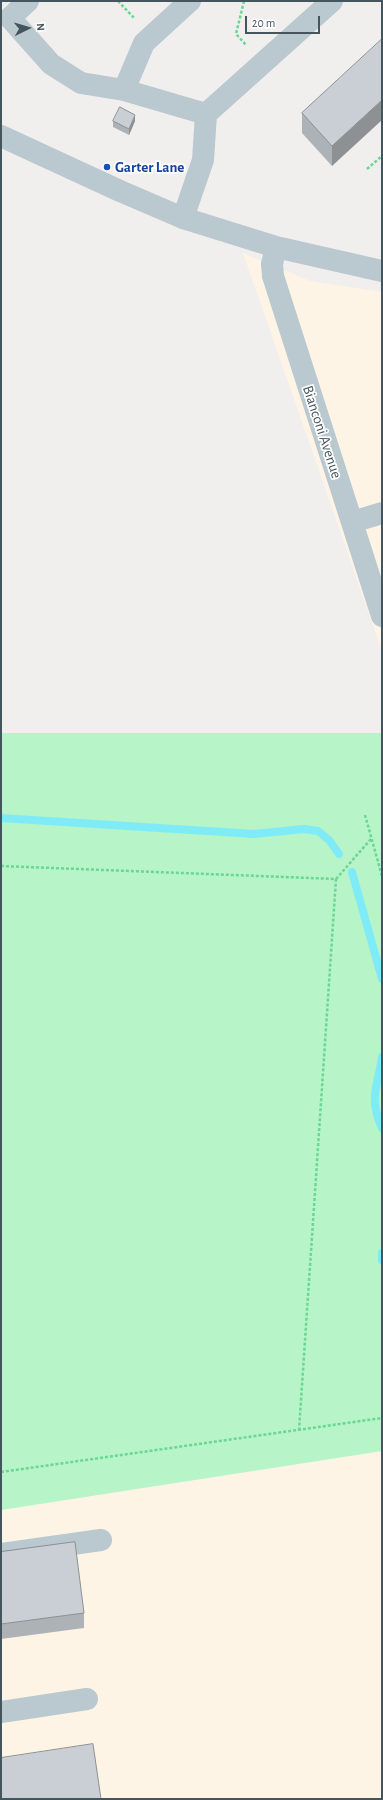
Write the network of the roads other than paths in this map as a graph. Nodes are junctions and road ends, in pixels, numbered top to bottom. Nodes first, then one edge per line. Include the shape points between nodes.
1 (28, 1) edge
2 (190, 1) edge
3 (332, 1) edge
4 (124, 90) junction
5 (206, 114) junction
6 (1, 136) edge
7 (183, 218) junction
8 (276, 247) junction
9 (382, 271) edge
10 (382, 513) edge
11 (352, 522) junction
12 (382, 616) edge
13 (101, 1540) dead end
14 (1, 1554) edge
15 (87, 1699) dead end
16 (1, 1712) edge

1 - 4 street via 10,18 50,64 81,83
2 - 4 street via 144,43
3 - 5 street
4 - 5 street
5 - 7 street via 203,160
6 - 7 street
7 - 8 street
8 - 9 street
8 - 11 street, Bianconi Avenue via 272,264 273,276
10 - 11 street
11 - 12 street, Bianconi Avenue
13 - 14 street
15 - 16 street

